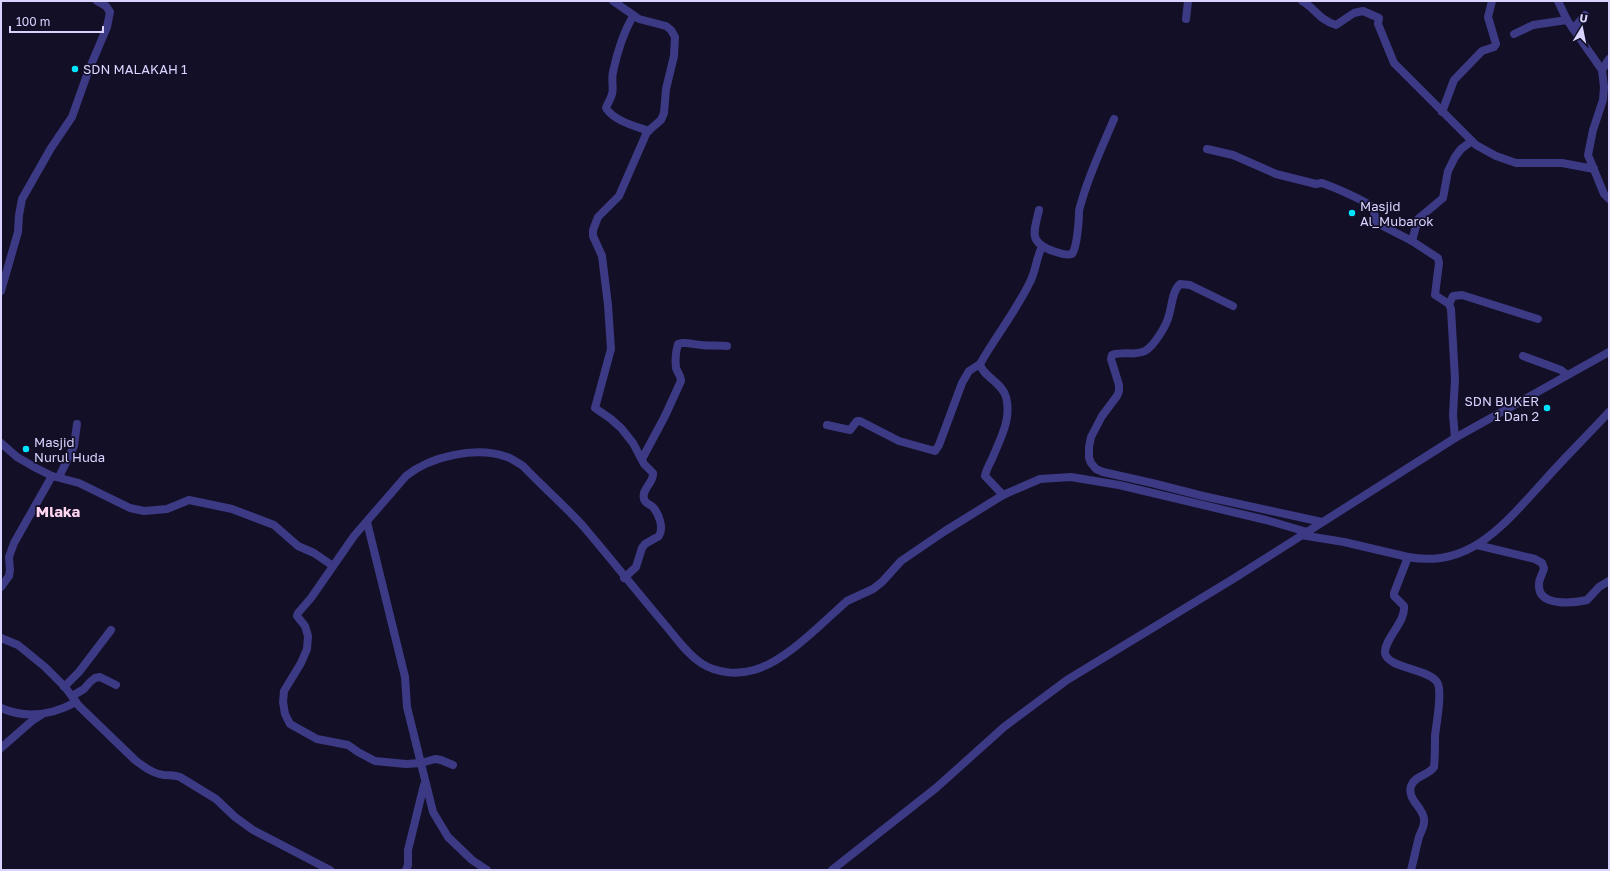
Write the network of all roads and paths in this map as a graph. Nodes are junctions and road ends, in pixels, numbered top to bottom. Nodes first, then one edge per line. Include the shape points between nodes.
1 (97, 1) edge
2 (613, 1) edge
3 (1188, 1) edge
4 (1302, 1) edge
5 (1492, 1) edge
6 (1558, 1) edge
7 (1585, 15) dead end
8 (633, 16) junction
9 (1186, 18) dead end
10 (1567, 20) junction
11 (1573, 29) junction
12 (1514, 34) dead end
13 (1609, 59) edge
14 (1602, 70) junction
15 (1442, 112) junction
16 (1114, 119) dead end
17 (649, 131) junction
18 (1472, 141) junction
19 (1207, 149) dead end
20 (1594, 169) junction
21 (1609, 199) edge
22 (1039, 210) dead end
23 (1412, 241) junction
24 (1042, 247) junction
25 (1, 291) edge
26 (1449, 304) junction
27 (1233, 306) dead end
28 (1538, 319) dead end
29 (727, 346) dead end
30 (1609, 352) edge
31 (1523, 356) dead end
32 (980, 364) junction
33 (1567, 375) junction
34 (1609, 412) edge
35 (77, 424) dead end
36 (827, 425) dead end
37 (1455, 438) junction
38 (1, 443) edge
39 (642, 459) junction
40 (55, 477) junction
41 (1002, 493) junction
42 (367, 522) junction
43 (1319, 523) junction
44 (1306, 532) junction
45 (1477, 545) junction
46 (1408, 557) junction
47 (330, 565) junction
48 (628, 575) junction
49 (1609, 581) edge
50 (1, 587) edge
51 (111, 630) dead end
52 (1, 638) edge
53 (116, 685) dead end
54 (65, 687) junction
55 (73, 698) junction
56 (1, 708) edge
57 (42, 715) junction
58 (1, 748) edge
59 (428, 761) junction
60 (453, 765) dead end
61 (425, 783) junction
62 (330, 870) edge
63 (406, 870) edge
64 (486, 870) edge
65 (832, 870) edge
66 (1411, 870) edge

1 - 25 street via 110,12 107,27 72,117 22,199 18,215 18,232
2 - 8 street
3 - 9 street
4 - 15 street via 1330,24 1336,25 1354,13 1363,11 1378,18 1378,24 1394,63
5 - 15 street via 1488,17 1496,44 1482,51 1454,80
6 - 10 street
7 - 11 street
8 - 17 street via 618,51 611,84 613,93 606,108 616,118
8 - 17 street via 645,22 666,26 675,37 664,113 661,120
10 - 11 street
10 - 12 street via 1533,25
11 - 14 street
13 - 14 street
14 - 20 street via 1603,100 1588,155
15 - 18 street
16 - 24 street via 1085,187 1074,252 1068,255
17 - 39 street via 619,196 598,217 593,230 602,256 611,350 595,408 616,422
18 - 20 street via 1496,156 1516,163 1562,163
18 - 23 street via 1454,157 1448,171 1443,198 1418,219
19 - 23 street via 1233,155 1276,174 1331,186 1371,206 1377,223
20 - 21 street via 1604,194
22 - 24 street via 1035,237
23 - 26 street via 1438,258 1440,263 1435,295
24 - 32 street via 1030,283 1014,313
26 - 28 street via 1453,296 1462,295
26 - 37 street via 1455,356
27 - 43 street via 1190,285 1180,284 1168,319 1148,349 1112,355 1119,390 1091,437 1091,463 1103,472
29 - 39 street via 702,346 682,342 678,344 676,360 681,381
30 - 33 street
31 - 33 street via 1561,370
32 - 36 street via 969,371 962,383 935,451 899,441 857,421 850,430
32 - 41 street via 1003,390 1007,406 1005,428 985,474
33 - 37 street
34 - 45 street via 1514,514 1490,537
35 - 40 street via 74,446
37 - 43 street
38 - 40 street via 17,457
39 - 48 street via 654,476 643,498 656,512 662,530 659,536 645,544 639,562
40 - 47 street via 79,484 144,512 167,509 189,500 228,508 274,525 298,546 319,556
40 - 50 street via 14,543 9,557 9,576
41 - 44 street via 1040,479 1086,479 1245,515
41 - 48 street via 901,560 882,582 847,601 774,662 753,670 725,672 700,662 688,652
42 - 47 street
42 - 48 street via 406,476 425,464 452,455 499,455 523,466
42 - 59 street via 405,677 407,707
43 - 44 street
44 - 46 street
44 - 65 street via 1050,692 999,730 948,778
45 - 46 street via 1442,558 1426,560
45 - 49 street via 1538,560 1544,568 1538,585 1540,591 1546,598 1556,602 1587,600
46 - 66 street via 1394,593 1404,606 1404,613 1388,643 1386,654 1398,664 1434,679 1438,685 1439,697 1434,767 1413,781 1411,787 1411,797 1424,820 1424,825
47 - 59 street via 297,616 307,629 308,636 307,649 301,663 284,691 285,714 290,724 317,739 348,745 375,761 406,764
51 - 54 street
52 - 54 street via 25,650
53 - 55 street via 100,677 96,678
54 - 55 street
55 - 57 street via 56,711
55 - 62 street via 124,750 145,767 160,774 180,777 216,799 253,830
56 - 57 street via 23,714
57 - 58 street
59 - 60 street via 441,760
59 - 61 street
61 - 63 street via 408,850
61 - 64 street via 434,812 448,837

